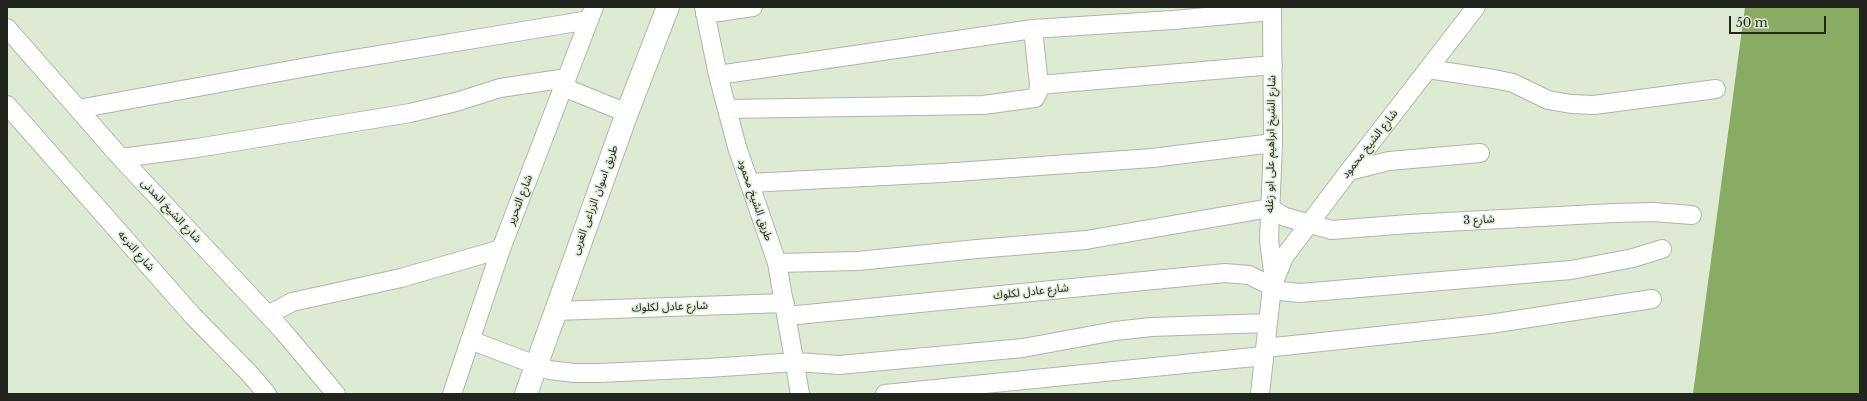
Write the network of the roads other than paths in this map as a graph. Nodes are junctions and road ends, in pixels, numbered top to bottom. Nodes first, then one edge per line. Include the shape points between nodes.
1 (668, 7) edge
2 (753, 7) edge
3 (1476, 7) edge
4 (1272, 9) edge
5 (704, 10) edge
6 (591, 14) edge
7 (7, 28) edge
8 (1033, 29) junction
9 (1273, 66) junction
10 (1428, 69) junction
11 (718, 74) junction
12 (565, 82) junction
13 (1039, 85) junction
14 (1716, 89) dead end
15 (7, 105) edge
16 (78, 109) junction
17 (727, 109) junction
18 (627, 113) junction
19 (1274, 143) junction
20 (1480, 153) dead end
21 (121, 158) junction
22 (1349, 171) junction
23 (749, 183) junction
24 (1270, 208) junction
25 (1692, 215) dead end
26 (1310, 223) junction
27 (501, 249) junction
28 (1662, 249) dead end
29 (777, 263) junction
30 (1273, 284) junction
31 (1652, 299) dead end
32 (786, 309) junction
33 (555, 310) junction
34 (268, 315) junction
35 (1268, 323) junction
36 (470, 340) junction
37 (1265, 352) junction
38 (796, 362) junction
39 (536, 366) junction
40 (267, 394) edge
41 (336, 394) edge
42 (452, 394) edge
43 (526, 394) edge
44 (800, 394) edge
45 (885, 394) edge
46 (1260, 394) edge

1 - 18 main road, طريق اسوان الزراعى الغربى
2 - 5 street
3 - 10 street, شارع الشيخ محمود
4 - 8 street via 1173,20
4 - 9 street, شارع الشيخ ابراهيم على ابو زغله
5 - 11 street, طريق الشيخ محمود
6 - 12 street, شارع التحرير
6 - 16 street
7 - 16 street, شارع الشيخ المدنى
8 - 11 street
8 - 13 street
9 - 13 street
9 - 19 street, شارع الشيخ ابراهيم على ابو زغله
10 - 14 street via 1513,83 1548,100 1571,104 1594,105
10 - 22 street, شارع الشيخ محمود
11 - 17 street, طريق الشيخ محمود
12 - 18 street
12 - 21 street via 500,88 456,102 403,114
12 - 27 street, شارع التحرير
13 - 17 street via 1035,98 982,105
15 - 40 street, شارع الترعه via 193,316
16 - 21 street, شارع الشيخ المدنى
17 - 23 street, طريق الشيخ محمود
18 - 33 main road, طريق اسوان الزراعى الغربى
19 - 23 street via 1152,158
19 - 24 street, شارع الشيخ ابراهيم على ابو زغله
20 - 22 street via 1389,161
21 - 34 street, شارع الشيخ المدنى
22 - 26 street, شارع الشيخ محمود
23 - 29 street, طريق الشيخ محمود
24 - 26 street, شارع 3 via 1285,217
24 - 29 street via 1086,240 858,261
24 - 30 street, شارع الشيخ ابراهيم على ابو زغله via 1268,240
25 - 26 street, شارع 3 via 1614,213 1332,230
26 - 30 street, شارع الشيخ محمود via 1284,257
27 - 34 street via 401,278 292,302
27 - 36 street, شارع التحرير
28 - 30 street, شارع عادل لكلوك via 1632,258 1571,270 1300,293 1285,292
29 - 32 street, طريق الشيخ محمود
30 - 32 street, شارع عادل لكلوك via 1249,276 1225,273
30 - 35 street
31 - 37 street via 1490,324
32 - 33 street, شارع عادل لكلوك
32 - 38 street, طريق الشيخ محمود
33 - 39 main road, طريق اسوان الزراعى الغربى
34 - 41 street, شارع الشيخ المدنى
35 - 37 street
35 - 38 street via 1151,327 1023,348 847,364
36 - 39 street
36 - 42 street, شارع التحرير
37 - 45 street
37 - 46 street
38 - 39 street via 599,373 562,372
38 - 44 street, طريق الشيخ محمود
39 - 43 main road, طريق اسوان الزراعى الغربى

